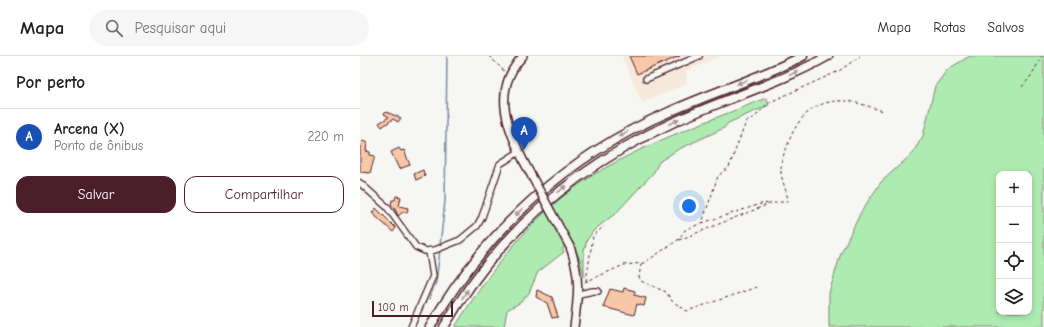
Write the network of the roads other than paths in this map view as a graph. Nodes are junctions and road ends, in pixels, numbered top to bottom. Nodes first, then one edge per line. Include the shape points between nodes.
1 (523, 56) edge
2 (699, 56) edge
3 (803, 56) edge
4 (828, 56) edge
5 (646, 79) dead end
6 (519, 152) junction
7 (360, 183) edge
8 (429, 251) junction
9 (598, 292) dead end
10 (579, 294) junction
11 (411, 327) edge
12 (430, 327) edge
13 (444, 327) edge
14 (574, 327) edge

1 - 6 main road via 510,76 504,101 508,127
2 - 5 street
3 -> 12 highway via 632,129 558,177 523,207 487,244 455,287
13 -> 4 highway via 481,271 514,232 566,186 595,165 673,122 791,75
6 - 8 street via 500,164 477,226 465,237 445,247
6 - 10 main road, bridge via 570,247 582,283
7 - 8 street via 387,207 416,247
8 - 11 street via 433,276
9 - 10 street
10 - 14 main road

